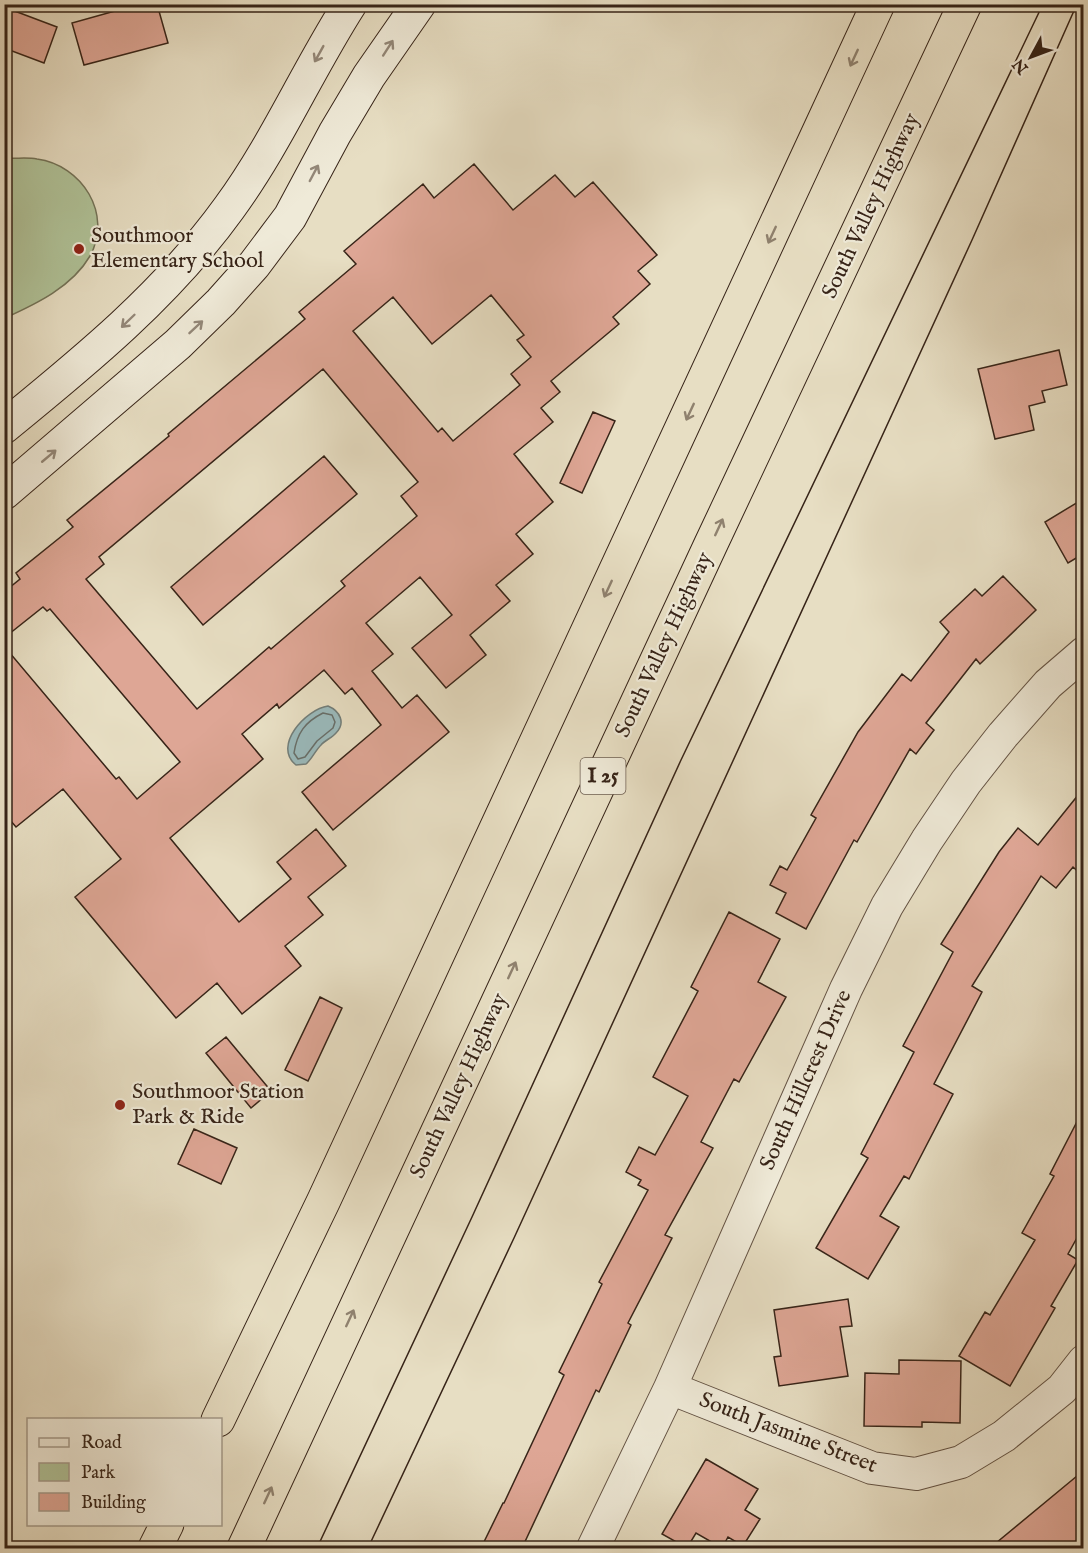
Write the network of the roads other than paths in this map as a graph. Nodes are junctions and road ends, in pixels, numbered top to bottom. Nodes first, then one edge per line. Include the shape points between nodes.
1 (350, 4) edge
2 (419, 4) edge
3 (878, 4) edge
4 (965, 4) edge
5 (4, 427) edge
6 (4, 493) edge
7 (1083, 653) edge
8 (1083, 1361) edge
9 (670, 1388) junction
10 (218, 1418) edge
11 (166, 1526) edge
12 (155, 1548) edge
13 (244, 1548) edge
14 (593, 1548) edge

1 -> 5 main road via 244,188 207,237 122,327
6 -> 2 main road via 190,333 254,265 290,217 369,76
3 -> 10 highway via 344,1158
13 -> 4 highway, South Valley Highway / I 25
7 - 9 street, South Hillcrest Drive via 1048,684 1003,735 927,840 887,906 846,989
8 - 9 street, South Jasmine Street via 1062,1389 1004,1436 961,1462 916,1474 872,1468
9 - 14 street, South Hillcrest Drive
11 - 12 highway

